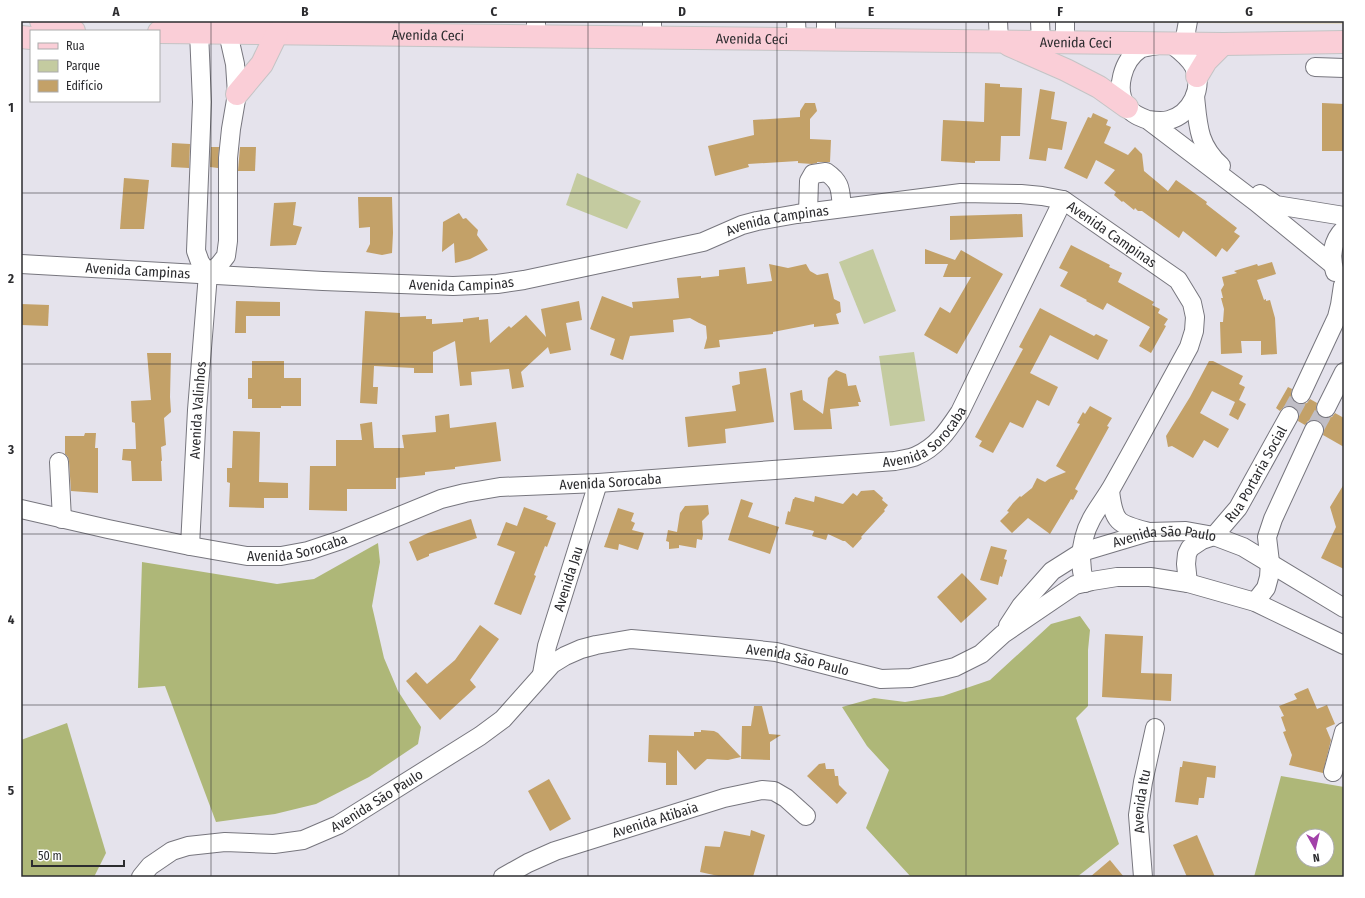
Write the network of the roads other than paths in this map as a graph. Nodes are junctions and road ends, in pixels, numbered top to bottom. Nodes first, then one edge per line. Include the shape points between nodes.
1 (41, 21) edge
2 (1188, 21) edge
3 (229, 27) edge
4 (353, 28) edge
5 (426, 28) edge
6 (536, 29) edge
7 (652, 29) edge
8 (71, 30) edge
9 (796, 30) edge
10 (826, 30) edge
11 (1041, 31) edge
12 (160, 32) edge
13 (199, 32) junction
14 (1065, 32) edge
15 (277, 33) junction
16 (999, 35) edge
17 (1344, 42) edge
18 (1177, 43) junction
19 (1223, 44) junction
20 (1315, 67) dead end
21 (1344, 68) edge
22 (1196, 86) junction
23 (237, 94) junction
24 (1127, 107) junction
25 (1148, 120) junction
26 (201, 128) junction
27 (231, 129) junction
28 (198, 180) junction
29 (228, 183) junction
30 (1063, 200) junction
31 (842, 208) junction
32 (808, 213) junction
33 (1344, 216) edge
34 (1344, 229) edge
35 (21, 264) edge
36 (1332, 264) junction
37 (208, 274) junction
38 (1343, 286) edge
39 (1314, 366) junction
40 (1342, 376) edge
41 (1301, 394) tunnel mouth
42 (1326, 408) tunnel mouth
43 (1289, 416) tunnel mouth
44 (1314, 430) tunnel mouth
45 (59, 462) dead end
46 (598, 483) junction
47 (1110, 491) junction
48 (21, 509) edge
49 (62, 519) junction
50 (1149, 532) junction
51 (1214, 536) junction
52 (190, 546) junction
53 (1082, 552) junction
54 (1270, 562) junction
55 (1085, 583) junction
56 (1188, 583) junction
57 (1255, 602) junction
58 (1344, 608) edge
59 (552, 630) junction
60 (1003, 634) junction
61 (1344, 645) edge
62 (581, 648) junction
63 (542, 674) junction
64 (1155, 728) dead end
65 (1344, 732) edge
66 (1334, 772) dead end
67 (806, 816) dead end
68 (141, 877) edge
69 (503, 877) edge
70 (1143, 877) edge

1 - 8 main road
2 - 18 street
3 - 13 main road, Avenida Ceci
3 - 15 main road, Avenida Ceci
3 - 23 street
4 - 5 main road, Avenida Ceci
4 - 15 main road, Avenida Ceci
5 - 6 main road, Avenida Ceci
6 - 7 main road, Avenida Ceci
7 - 9 main road, Avenida Ceci
9 - 10 main road, Avenida Ceci
10 - 16 main road, Avenida Ceci
11 - 14 main road, Avenida Ceci
11 - 16 main road, Avenida Ceci
12 - 13 main road, Avenida Ceci
13 - 26 street
14 - 18 main road, Avenida Ceci
15 - 23 main road via 262,64
16 - 24 main road via 1099,87
17 - 19 main road, Avenida Ceci
18 - 19 main road, Avenida Ceci
18 - 22 street via 1194,67
18 - 24 street via 1141,49 1126,64 1121,86
19 - 22 main road via 1206,61
20 - 21 street
22 - 25 street via 1189,106 1181,114 1159,122
22 - 33 street via 1201,135 1211,157 1276,205
23 - 27 street
24 - 25 street via 1136,115
25 - 36 street
26 - 27 street
26 - 28 street
27 - 29 street
28 - 29 street
28 - 37 street via 196,250
29 - 37 street via 226,256
30 - 31 street, Avenida Campinas via 1021,194 962,193
30 - 46 street, Avenida Sorocaba via 960,412 934,446 916,456 895,461
30 - 47 street, Avenida Campinas via 1178,280 1192,303 1195,317 1189,347
31 - 32 street, Avenida Campinas
31 - 32 street via 840,186 835,178 826,172 813,174 809,181
32 - 37 street, Avenida Campinas via 750,223 704,242 497,284 453,286
34 - 36 street via 1336,240
35 - 37 street, Avenida Campinas
36 - 38 street
37 - 52 street, Avenida Valinhos
38 - 39 street via 1337,316
39 - 40 street via 1315,376 1319,382 1325,383
39 - 41 street
40 - 42 street
43 - 51 street, Rua Portaria Social via 1238,508
44 - 54 street via 1267,537
45 - 49 street
46 - 52 street, Avenida Sorocaba via 500,486 465,493 441,499 308,551 281,556 247,556
46 - 59 street, Avenida Jau
47 - 50 street via 1116,518 1123,525
47 - 53 street, Avenida Campinas via 1093,515
48 - 49 street, Avenida Sorocaba
49 - 52 street, Avenida Sorocaba
50 - 51 street, Avenida São Paulo via 1186,531
50 - 53 street, Avenida São Paulo
51 - 54 street, Avenida São Paulo via 1243,547
51 - 56 street, Rua Portaria Social via 1190,548 1186,564
53 - 55 street, Avenida Campinas via 1080,564
53 - 60 street, Avenida São Paulo via 1052,571 1021,606
54 - 57 street via 1266,588
54 - 58 street, Avenida São Paulo
55 - 56 street, Avenida São Paulo via 1117,577 1150,577
55 - 60 street, Avenida São Paulo via 1075,586
56 - 57 street, Avenida São Paulo
57 - 61 street, Avenida São Paulo
59 - 62 street via 573,646
59 - 63 street, Avenida Jau
60 - 62 street, Avenida São Paulo via 981,654 954,666 912,678 881,678 776,652 748,649 631,639
62 - 63 street, Avenida São Paulo via 552,664
63 - 68 street, Avenida São Paulo via 503,719 480,736 338,824 303,840 274,844 225,842 188,846 172,851 150,866
64 - 70 street, Avenida Itu via 1138,816
65 - 66 street
67 - 69 street, Avenida Atibaia via 786,798 774,791 762,790 724,798 555,851 528,862

